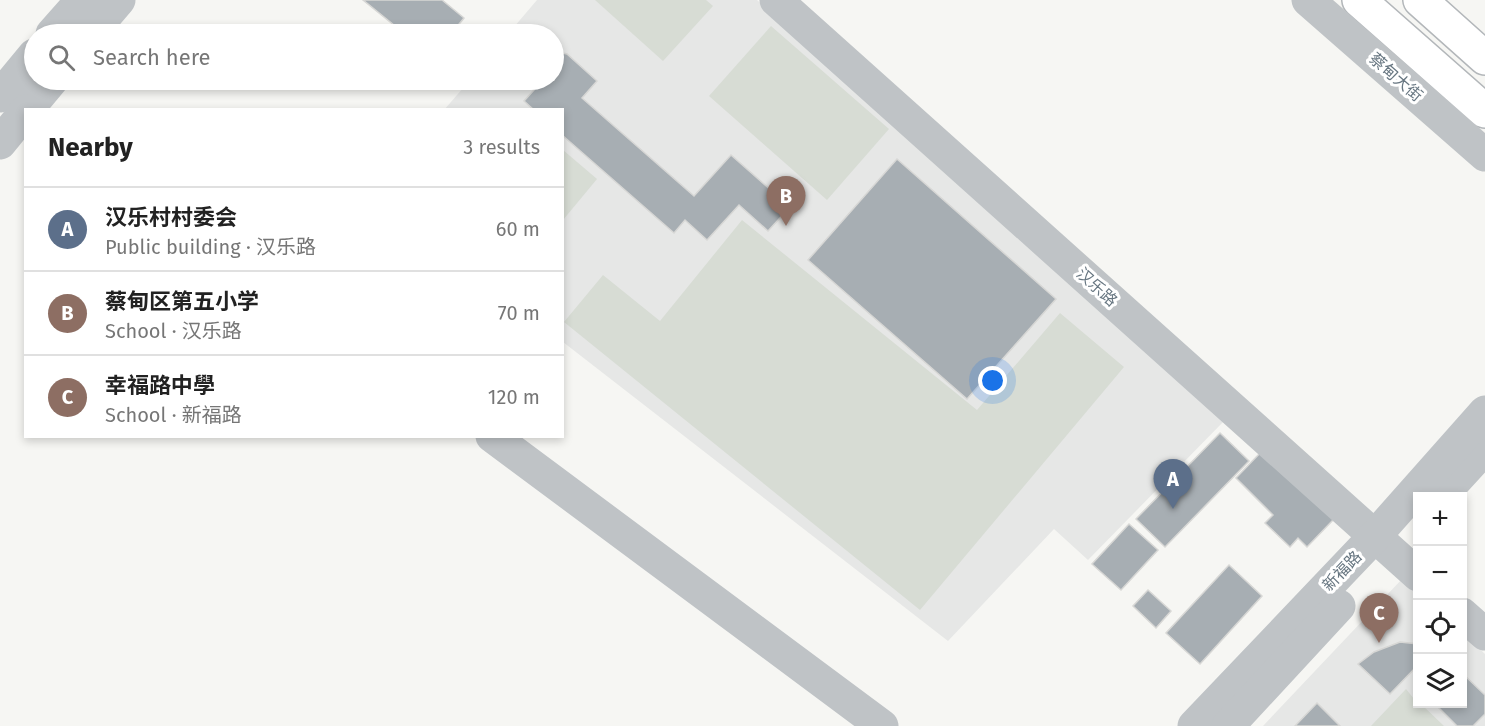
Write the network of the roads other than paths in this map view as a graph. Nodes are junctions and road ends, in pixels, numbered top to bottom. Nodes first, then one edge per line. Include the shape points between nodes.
1 (82, 0) edge
2 (118, 0) edge
3 (776, 0) edge
4 (1308, 0) edge
5 (1359, 0) edge
6 (1420, 0) edge
7 (61, 24) edge
8 (98, 24) edge
9 (1485, 58) edge
10 (24, 67) edge
11 (0, 96) edge
12 (1485, 111) edge
13 (24, 117) edge
14 (0, 143) edge
15 (1485, 155) edge
16 (1485, 412) edge
17 (495, 438) edge
18 (1485, 448) edge
19 (1444, 492) edge
20 (1413, 525) edge
21 (1383, 544) junction
22 (1413, 571) edge
23 (1467, 618) edge
24 (1485, 634) edge
25 (882, 726) edge
26 (1194, 726) edge
27 (1228, 726) edge

1 - 7 street
2 - 8 street
3 - 21 street, 汉乐路
4 - 15 street, 蔡甸大街
5 - 12 main road, 蔡甸大街
6 - 9 main road
10 - 11 street
13 - 14 street
16 - 21 street, 新福路
17 - 25 street
18 - 19 street
20 - 21 street, 新福路
21 - 22 street, 汉乐路
21 - 26 street, 新福路
21 - 27 street, 新福路
23 - 24 street

